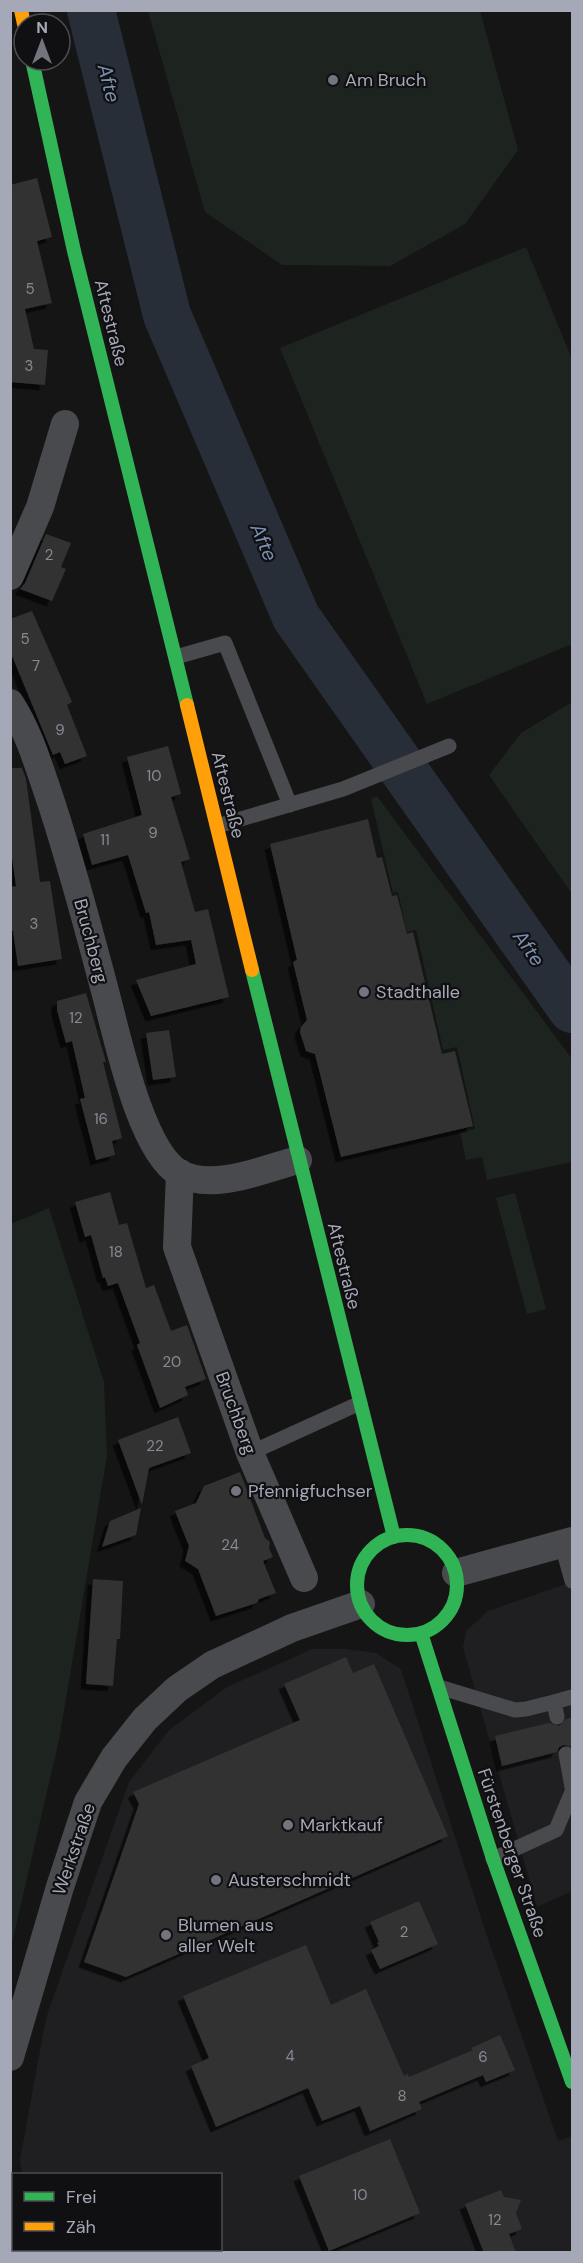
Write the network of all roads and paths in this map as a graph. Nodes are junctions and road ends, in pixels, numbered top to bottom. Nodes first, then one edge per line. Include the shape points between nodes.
1 (35, 72) edge
2 (65, 424) dead end
3 (10, 576) edge
4 (176, 657) junction
5 (10, 703) edge
6 (449, 746) dead end
7 (290, 805) junction
8 (217, 826) junction
9 (298, 1160) junction
10 (180, 1173) junction
11 (360, 1403) junction
12 (250, 1453) junction
13 (394, 1537) junction
14 (567, 1543) edge
15 (456, 1573) junction
16 (303, 1578) dead end
17 (573, 1581) edge
18 (361, 1604) junction
19 (421, 1633) junction
20 (439, 1687) junction
21 (573, 1697) edge
22 (566, 1754) dead end
23 (573, 1787) edge
24 (573, 1792) edge
25 (493, 1858) junction
26 (10, 2057) edge
27 (573, 2082) edge

1 - 4 main road, Aftestraße via 74,251
2 - 3 street via 40,507
4 - 7 lane via 225,643
4 - 8 main road, Aftestraße
5 - 10 street, Bruchberg via 35,753 64,843 136,1101 158,1150
6 - 7 lane via 343,789
7 - 8 lane
8 - 9 main road, Aftestraße
9 - 10 street via 224,1180 204,1181
9 - 11 main road, Aftestraße
10 - 12 street, Bruchberg via 177,1247
11 - 12 lane
11 - 13 main road, Aftestraße
12 - 16 street, Bruchberg
13 - 15 main road via 410,1535 439,1547
13 - 18 main road via 370,1551 362,1563 357,1591
14 - 15 street
14 - 17 lane
15 - 19 main road via 454,1603 435,1627
18 - 19 main road via 379,1627 392,1633
18 - 26 street, Werkstraße via 292,1628 212,1665 177,1689 145,1719 114,1758 88,1802
19 - 20 main road, Fürstenberger Straße
20 - 21 lane via 515,1710 556,1709
20 - 25 main road, Fürstenberger Straße
22 - 23 lane
24 - 25 lane via 556,1830
25 - 27 main road, Fürstenberger Straße

